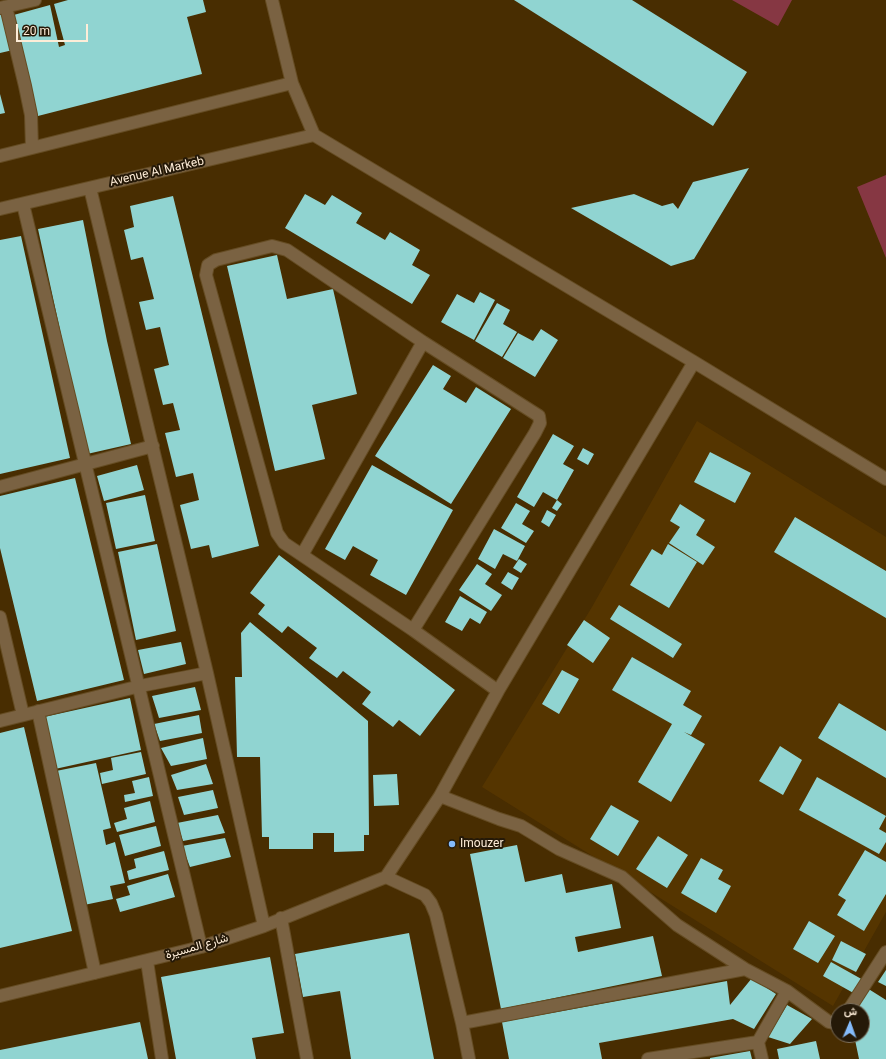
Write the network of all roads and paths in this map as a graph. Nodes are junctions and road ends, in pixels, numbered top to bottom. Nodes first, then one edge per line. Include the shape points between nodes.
1 (35, 0) edge
2 (272, 0) edge
3 (3, 8) edge
4 (292, 83) junction
5 (314, 135) junction
6 (32, 148) junction
7 (0, 156) edge
8 (90, 188) junction
9 (23, 204) junction
10 (0, 209) edge
11 (423, 342) junction
12 (694, 362) junction
13 (153, 446) junction
14 (86, 465) junction
15 (886, 479) edge
16 (0, 487) edge
17 (302, 555) junction
18 (0, 617) edge
19 (413, 630) junction
20 (207, 673) junction
21 (140, 686) junction
22 (498, 691) junction
23 (38, 711) junction
24 (23, 715) junction
25 (0, 721) edge
26 (440, 796) junction
27 (386, 877) junction
28 (281, 918) junction
29 (264, 926) junction
30 (201, 947) junction
31 (886, 952) edge
32 (147, 961) junction
33 (745, 969) junction
34 (96, 972) junction
35 (787, 991) junction
36 (0, 996) edge
37 (853, 1003) edge
38 (830, 1022) edge
39 (462, 1023) junction
40 (758, 1042) junction
41 (162, 1059) edge
42 (307, 1059) edge
43 (469, 1059) edge
44 (648, 1059) edge
45 (762, 1059) edge

1 - 3 street
2 - 4 street
3 - 6 street via 29,108
4 - 5 street
4 - 6 street
5 - 8 street, Avenue Al Markeb
5 - 12 street
6 - 7 street
8 - 9 street, Avenue Al Markeb
8 - 13 street
9 - 10 street, Avenue Al Markeb
9 - 14 street
11 - 17 street
11 - 17 street via 287,250 272,246 216,260 208,265 206,275 277,533 284,543
11 - 19 street via 534,412 539,416 540,423
12 - 15 street
12 - 22 street
13 - 14 street
13 - 20 street
14 - 16 street
14 - 21 street
17 - 19 street
18 - 24 street
19 - 22 street
20 - 21 street
20 - 29 street
21 - 23 street
21 - 30 street
22 - 26 street
23 - 24 street
23 - 34 street
24 - 25 street
26 - 27 street
26 - 33 street via 522,826 558,849 622,877 677,925
27 - 28 street, شارع المسيرة
27 - 39 street via 425,895 431,903
28 - 29 street, شارع المسيرة
28 - 42 street
29 - 30 street, شارع المسيرة
30 - 32 street, شارع المسيرة
31 - 37 street
32 - 34 street, شارع المسيرة
32 - 41 street
33 - 35 street
33 - 39 street
34 - 36 street, شارع المسيرة
35 - 38 street
35 - 40 street
39 - 43 street
40 - 44 street
40 - 45 street

